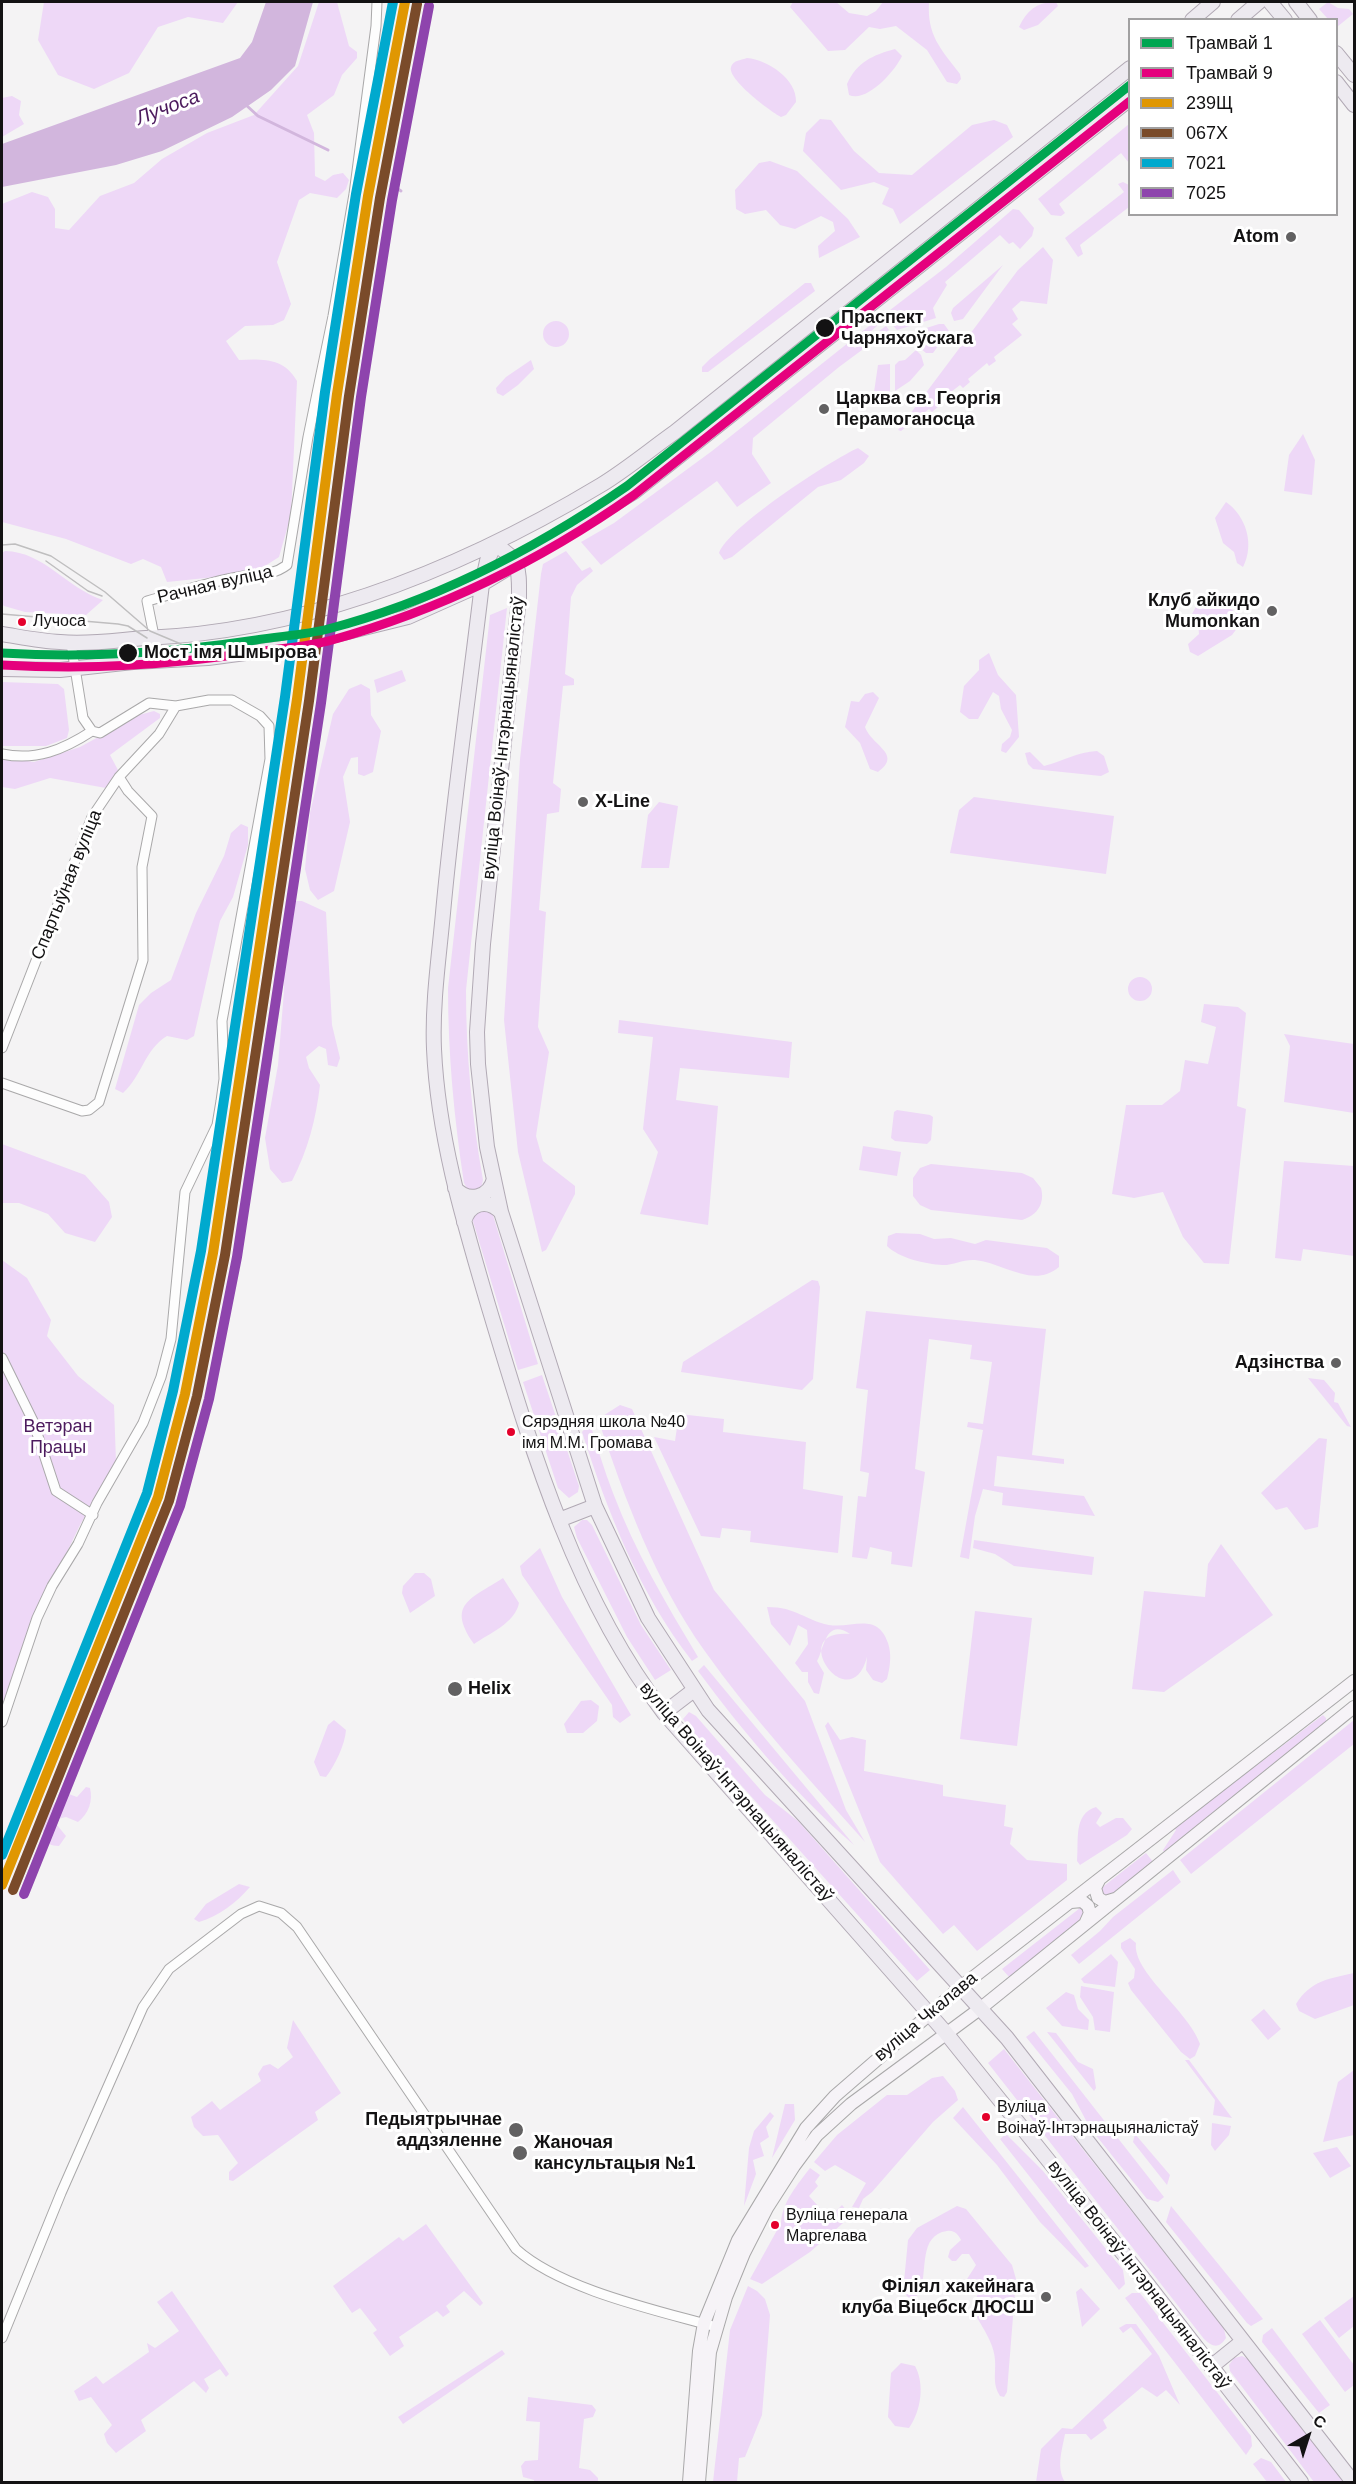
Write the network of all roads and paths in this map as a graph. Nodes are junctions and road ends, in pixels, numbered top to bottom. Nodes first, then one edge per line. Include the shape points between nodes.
1 (377, 2) edge
2 (1212, 2) edge
3 (1259, 2) edge
4 (1270, 2) edge
5 (1296, 2) edge
6 (1194, 18) edge
7 (1240, 18) edge
8 (1283, 18) edge
9 (1308, 18) edge
10 (1338, 55) edge
11 (1128, 70) edge
12 (1354, 75) edge
13 (1338, 85) edge
14 (1128, 101) edge
15 (1354, 105) edge
16 (495, 545) junction
17 (517, 564) junction
18 (483, 584) junction
19 (2, 634) edge
20 (156, 638) junction
21 (71, 643) junction
22 (159, 661) junction
23 (2, 669) edge
24 (74, 669) junction
25 (176, 706) junction
26 (92, 731) junction
27 (2, 754) edge
28 (119, 777) junction
29 (2, 1048) edge
30 (2, 1083) edge
31 (494, 1179) junction
32 (455, 1188) junction
33 (501, 1212) junction
34 (464, 1222) junction
35 (2, 1358) edge
36 (595, 1506) junction
37 (93, 1515) junction
38 (559, 1520) junction
39 (1354, 1681) edge
40 (694, 1690) junction
41 (1337, 1695) junction
42 (1352, 1708) edge
43 (664, 1713) junction
44 (1315, 1713) junction
45 (2, 1722) edge
46 (1328, 1728) junction
47 (1100, 1880) junction
48 (1116, 1899) junction
49 (1070, 1903) junction
50 (1086, 1922) junction
51 (962, 1986) junction
52 (981, 2008) junction
53 (929, 2013) junction
54 (946, 2033) junction
55 (710, 2325) junction
56 (2, 2338) edge
57 (1243, 2341) junction
58 (1212, 2366) junction
59 (694, 2481) edge
60 (1301, 2482) edge
61 (1353, 2482) edge

1 - 20 street, Рачная вуліца via 354,194 287,565 262,576 239,576 147,601
2 - 6 main road
3 - 7 main road
4 - 8 main road
5 - 9 main road
10 - 12 main road
11 - 16 main road via 675,432 603,483
13 - 15 main road
14 - 17 main road via 634,492
16 - 17 main road via 508,552
16 - 18 main road, вуліца Воінаў-Інтэрнацыяналістаў
16 - 20 main road via 435,571 329,606 235,628
17 - 18 main road
17 - 31 main road, вуліца Воінаў-Інтэрнацыяналістаў via 518,618 477,1032 487,1147
18 - 22 main road via 408,616 359,630 243,654
18 - 32 main road, вуліца Воінаў-Інтэрнацыяналістаў via 447,878 433,1046 438,1101
19 - 21 main road
20 - 21 main road
20 - 22 street
21 - 24 street
22 - 24 main road
23 - 24 main road
24 - 26 street via 83,718
25 - 26 street via 149,704 100,733
25 - 28 street, Спартыўная вуліца via 159,734
25 - 37 street via 209,700 243,704 269,726 270,759 222,1021 224,1079 217,1125 185,1192 171,1339 143,1424
26 - 27 street via 59,750 31,758
28 - 29 street, Спартыўная вуліца via 92,817
28 - 30 street via 152,816 142,867 143,960 99,1102 82,1111
31 - 32 main road via 486,1192 476,1197
31 - 33 main road, вуліца Воінаў-Інтэрнацыяналістаў
32 - 34 main road, вуліца Воінаў-Інтэрнацыяналістаў
33 - 34 main road via 489,1204 480,1204 471,1209
33 - 36 main road, вуліца Воінаў-Інтэрнацыяналістаў
34 - 38 main road, вуліца Воінаў-Інтэрнацыяналістаў
35 - 37 street via 33,1421 56,1491
36 - 38 main road
36 - 40 main road, вуліца Воінаў-Інтэрнацыяналістаў via 648,1617
37 - 45 street via 38,1618
38 - 43 main road, вуліца Воінаў-Інтэрнацыяналістаў via 605,1623
39 - 41 main road, вуліца Чкалава
40 - 43 main road
40 - 51 main road, вуліца Воінаў-Інтэрнацыяналістаў via 767,1776
41 - 42 main road via 1335,1710 1342,1713
41 - 44 main road, вуліца Чкалава
42 - 46 main road, вуліца Чкалава
43 - 53 main road, вуліца Воінаў-Інтэрнацыяналістаў
44 - 46 main road via 1328,1716
44 - 47 main road, вуліца Чкалава
46 - 48 main road, вуліца Чкалава
47 - 48 main road via 1095,1888 1098,1898 1105,1902
47 - 49 main road, вуліца Чкалава
48 - 50 main road, вуліца Чкалава
49 - 50 main road via 1082,1901 1088,1906 1090,1917
49 - 51 main road, вуліца Чкалава
50 - 52 main road, вуліца Чкалава
51 - 52 main road, вуліца Воінаў-Інтэрнацыяналістаў
51 - 53 main road, вуліца Чкалава
52 - 54 main road, вуліца Чкалава
52 - 57 main road, вуліца Воінаў-Інтэрнацыяналістаў
53 - 54 main road, вуліца Воінаў-Інтэрнацыяналістаў
53 - 55 main road, вуліца Чкалава via 835,2096 806,2128 738,2240
54 - 55 main road, вуліца Чкалава via 850,2104 817,2135 767,2208
54 - 58 main road, вуліца Воінаў-Інтэрнацыяналістаў
55 - 56 street via 561,2278 516,2249 297,1927 274,1909 259,1906 241,1914 169,1969 155,1987 115,2067
55 - 59 main road, вуліца Чкалава
57 - 58 main road
57 - 61 main road, вуліца Воінаў-Інтэрнацыяналістаў
58 - 60 main road, вуліца Воінаў-Інтэрнацыяналістаў

